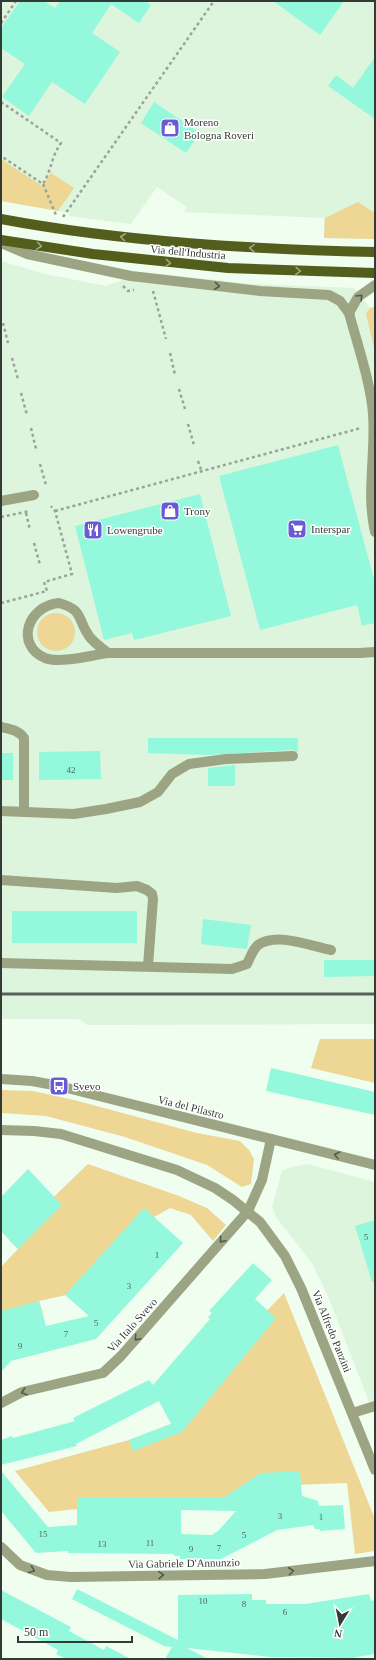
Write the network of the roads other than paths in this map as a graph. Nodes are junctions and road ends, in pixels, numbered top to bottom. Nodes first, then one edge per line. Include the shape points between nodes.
1 (1, 219) edge
2 (1, 241) edge
3 (375, 252) edge
4 (375, 273) edge
5 (375, 285) edge
6 (349, 313) junction
7 (34, 495) dead end
8 (1, 501) edge
9 (375, 532) edge
10 (375, 652) edge
11 (108, 653) junction
12 (1, 727) edge
13 (293, 756) dead end
14 (1, 812) edge
15 (24, 812) junction
16 (1, 880) edge
17 (331, 950) dead end
18 (1, 963) edge
19 (148, 966) junction
20 (1, 1078) edge
21 (1, 1130) edge
22 (274, 1140) junction
23 (375, 1165) edge
24 (248, 1211) junction
25 (1, 1403) edge
26 (375, 1406) edge
27 (352, 1413) junction
28 (375, 1470) edge
29 (1, 1547) edge
30 (375, 1561) edge

3 -> 1 main road, Via dell'Industria via 271,249 148,240
2 -> 4 main road, Via dell'Industria via 206,266
2 -> 6 street via 27,254 131,276 260,291 329,295 340,301
6 -> 5 street via 358,297
6 - 9 street via 372,406 372,502
7 - 8 street
10 - 11 street
11 - 11 street via 90,637 76,611 68,606 59,603 44,606 33,615 28,634 30,644 45,658 54,660
12 - 15 street via 13,730 24,738
13 - 15 street via 200,761 172,774 158,792 140,802 74,814
14 - 15 street
16 - 19 street via 117,888 137,886 147,890 153,899
17 - 19 street via 284,939 267,941 257,946 247,964 232,969
18 - 19 street
20 - 22 street, Via del Pilastro via 59,1086
21 - 24 street, Via Alfredo Panzini via 61,1134 150,1161 177,1170 215,1188
23 -> 22 street, Via del Pilastro
22 - 24 street via 262,1180
24 -> 25 street, Via Italo Svevo via 121,1356 103,1373 22,1392
24 - 27 street, Via Alfredo Panzini via 260,1222 285,1256 314,1317
26 - 27 street
27 - 28 street, Via Alfredo Panzini
29 -> 30 street, Via Gabriele D'Annunzio via 20,1564 47,1575 71,1577 266,1574

